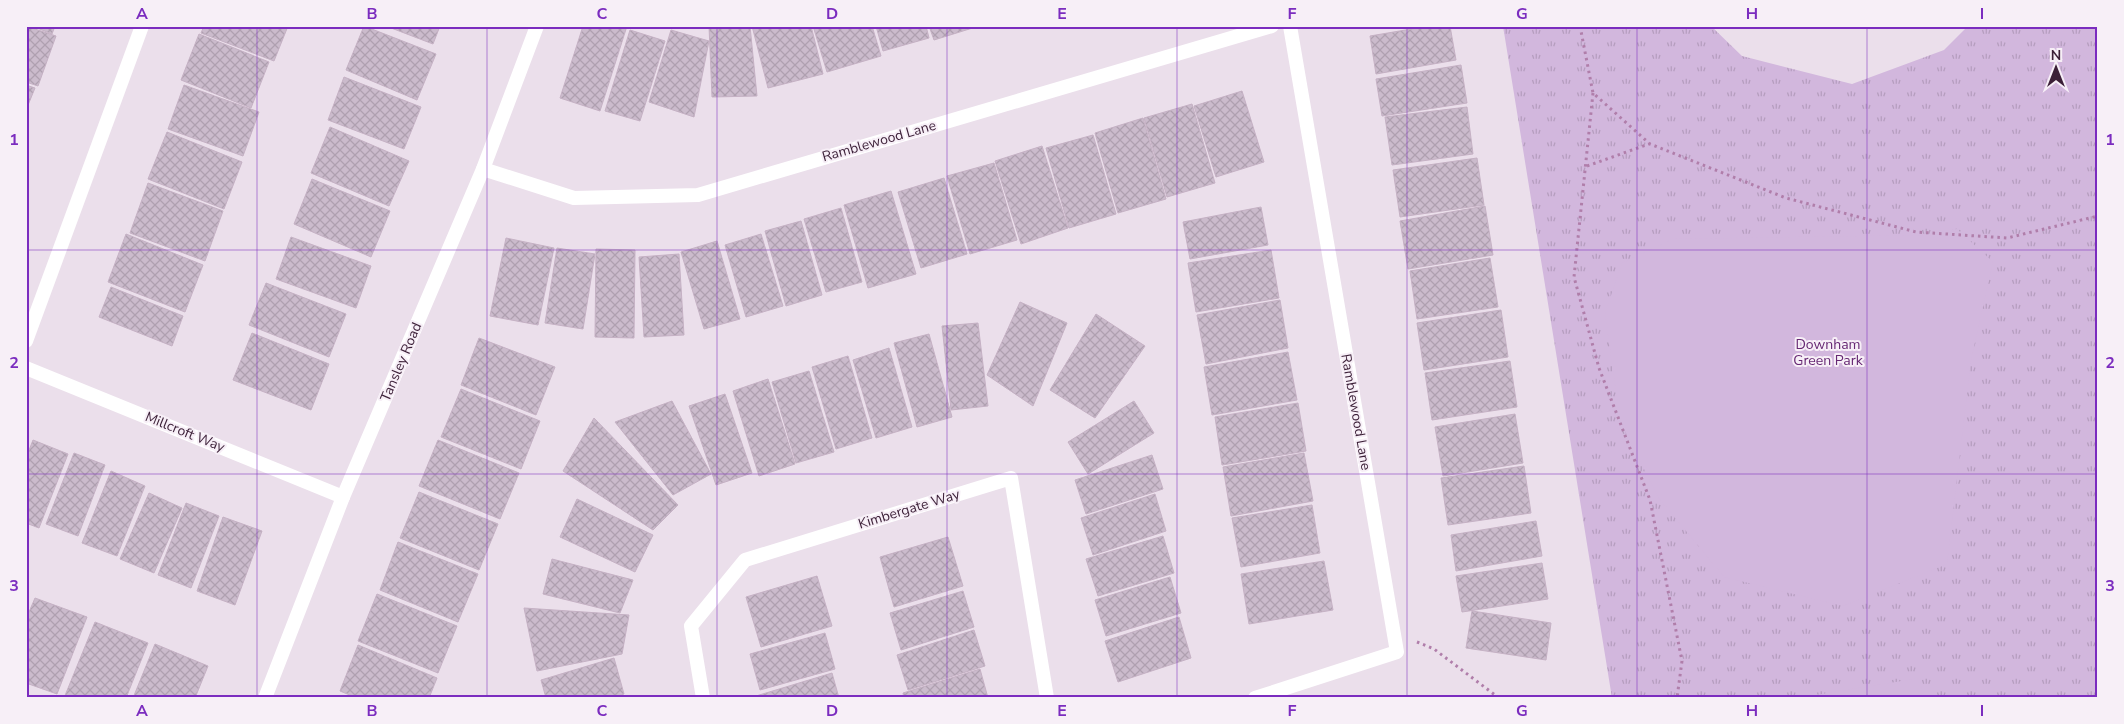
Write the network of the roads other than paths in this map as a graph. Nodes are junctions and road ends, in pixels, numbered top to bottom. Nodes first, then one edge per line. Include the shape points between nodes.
1 (142, 26) edge
2 (538, 26) edge
3 (1272, 26) edge
4 (1290, 26) edge
5 (483, 169) junction
6 (26, 341) edge
7 (26, 368) edge
8 (343, 497) junction
9 (265, 698) edge
10 (703, 698) edge
11 (1048, 698) edge
12 (1255, 698) edge

1 - 6 street
2 - 5 street, Tansley Road
3 - 5 street, Ramblewood Lane via 698,195 574,198
4 - 12 street, Ramblewood Lane via 1397,652
5 - 8 street, Tansley Road
7 - 8 street, Millcroft Way
8 - 9 street, Tansley Road
10 - 11 street, Kimbergate Way via 691,626 745,560 1011,478

